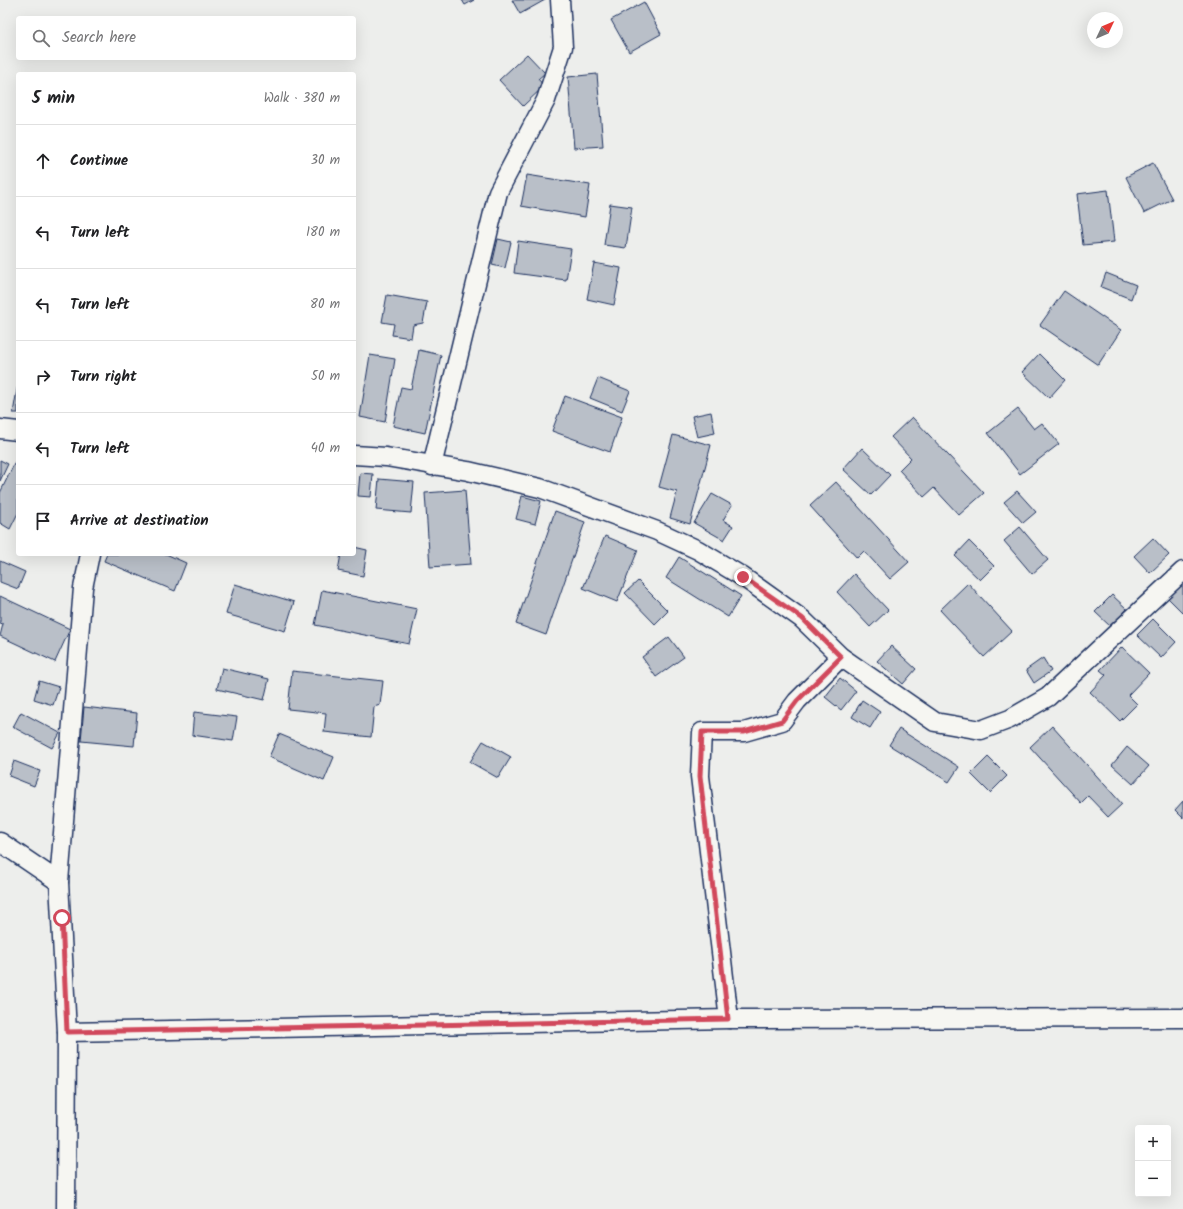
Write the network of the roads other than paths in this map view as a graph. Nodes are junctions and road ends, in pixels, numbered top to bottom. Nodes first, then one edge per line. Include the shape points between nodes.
1 (560, 0) edge
2 (0, 429) edge
3 (16, 431) edge
4 (356, 455) edge
5 (432, 466) junction
6 (90, 556) edge
7 (1183, 571) edge
8 (841, 657) junction
9 (0, 842) edge
10 (59, 882) junction
11 (1183, 1018) edge
12 (728, 1019) junction
13 (67, 1032) junction
14 (66, 1209) edge

1 - 5 street via 563,47 546,100 498,192
2 - 3 street
4 - 5 street via 386,457
5 - 8 street via 468,471 540,488 657,531 698,550 743,577 802,618
6 - 10 street via 83,588
7 - 8 street via 1048,697 1010,719 981,730 935,722
8 - 12 street via 797,701 782,721 744,732 702,732 700,776
9 - 10 street
10 - 13 street
11 - 12 street
12 - 13 street
13 - 14 street

